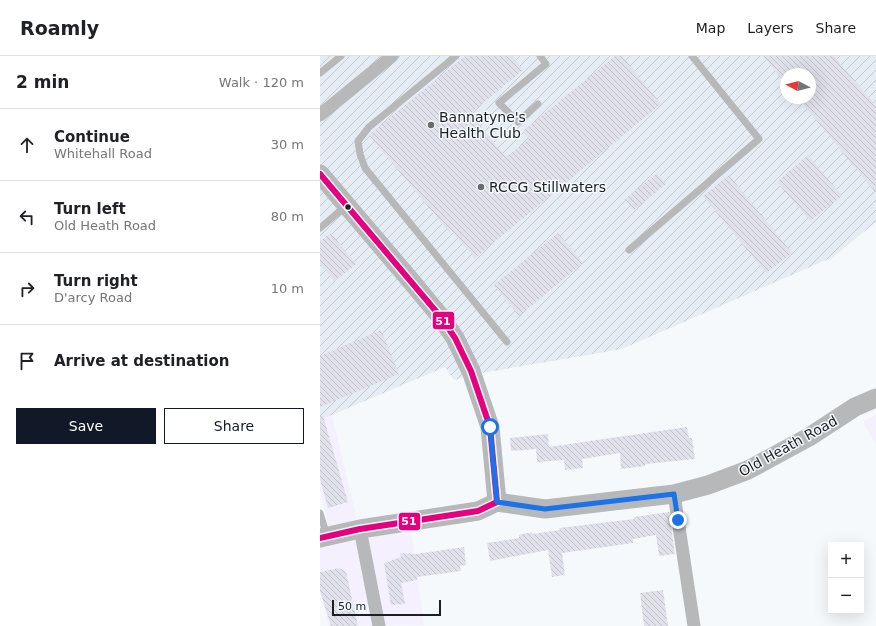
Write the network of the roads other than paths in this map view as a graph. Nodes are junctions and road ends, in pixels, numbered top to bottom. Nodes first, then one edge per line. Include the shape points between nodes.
1 (341, 56) edge
2 (392, 56) edge
3 (456, 56) edge
4 (540, 56) edge
5 (692, 56) edge
6 (320, 73) edge
7 (538, 104) dead end
8 (320, 116) edge
9 (320, 174) edge
10 (346, 206) junction
11 (320, 228) edge
12 (629, 250) dead end
13 (507, 342) dead end
14 (876, 398) edge
15 (674, 494) junction
16 (497, 502) junction
17 (320, 513) edge
18 (360, 529) junction
19 (323, 537) edge
20 (379, 626) edge
21 (694, 626) edge

1 - 6 lane
2 - 8 street
3 - 13 lane via 369,127 358,141 360,154 366,168 388,197
4 - 7 lane via 546,64 499,103 518,122
5 - 12 lane via 759,139
9 - 10 street
10 - 11 lane
10 - 16 street via 440,316 458,345 471,371 490,427
14 - 15 street, Old Heath Road via 855,407 809,437 748,470
15 - 16 street, Old Heath Road via 545,509
15 - 21 street
16 - 18 street via 478,511
17 - 19 lane
18 - 19 street
18 - 20 street

